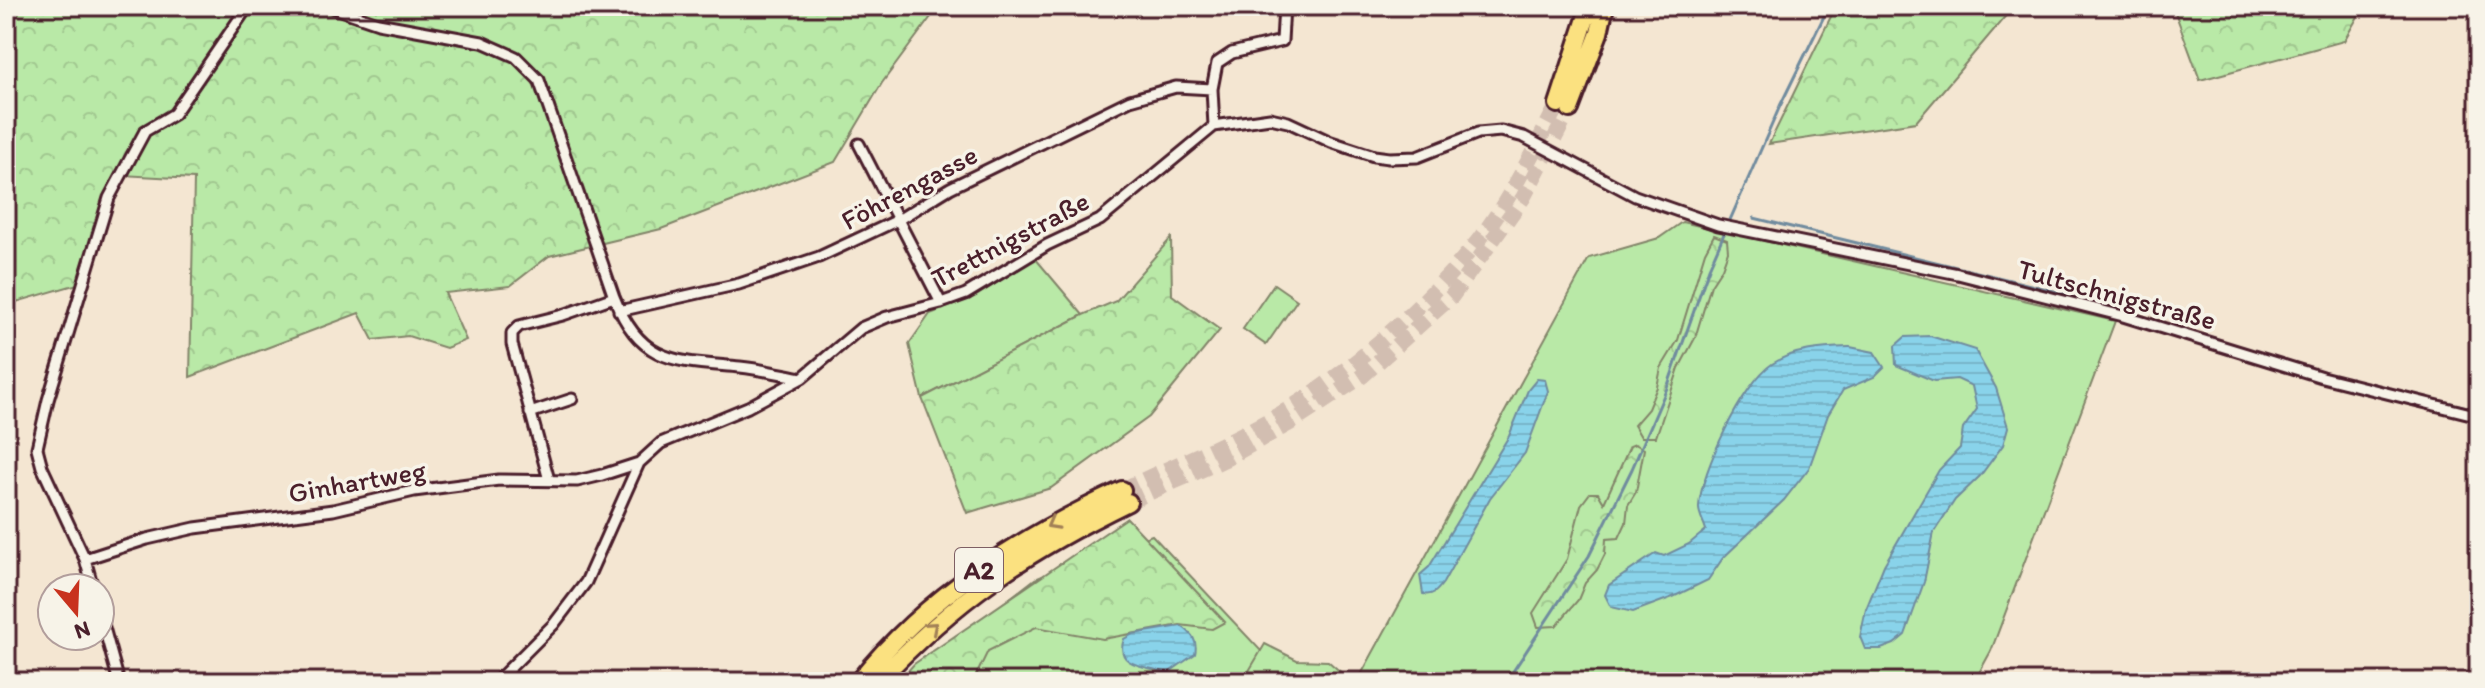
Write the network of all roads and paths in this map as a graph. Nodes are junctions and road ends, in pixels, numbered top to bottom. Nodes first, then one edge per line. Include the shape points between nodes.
1 (248, 6) edge
2 (328, 6) edge
3 (1284, 6) edge
4 (1590, 6) edge
5 (1605, 6) edge
6 (1212, 89) junction
7 (1214, 126) junction
8 (859, 144) dead end
9 (898, 220) junction
10 (614, 297) junction
11 (941, 303) junction
12 (619, 311) junction
13 (802, 378) junction
14 (572, 399) dead end
15 (530, 413) junction
16 (2479, 416) edge
17 (639, 463) junction
18 (549, 480) junction
19 (85, 559) junction
20 (89, 572) edge
21 (111, 652) edge
22 (116, 682) edge
23 (496, 682) edge
24 (858, 682) edge
25 (877, 682) edge

1 - 19 street via 174,114 145,131 109,198 52,385 37,448
2 - 10 street via 378,23 482,42 516,57 539,80
3 - 6 street via 1282,41 1232,53 1217,63
4 - 5 highway via 1564,106 1599,33
6 - 7 street
6 - 9 street, Föhrengasse via 1176,87 1130,100 950,188
7 - 11 street, Trettnigstraße via 1100,220 1047,245 977,289
7 - 16 street, Tultschnigstraße via 1270,118 1389,158 1424,155 1478,133 1501,131 1524,137 1635,196 1718,225 1958,274
8 - 9 street
9 - 11 street
9 - 12 street, Föhrengasse via 799,265
10 - 12 street
10 - 15 street via 515,329 512,344
11 - 13 street, Trettnigstraße via 861,328
12 - 13 street via 637,338 672,360
13 - 17 street, Trettnigstraße via 748,407 671,437
14 - 15 street
15 - 18 street
17 - 18 street, Ginhartweg via 577,481
17 - 23 street via 586,582 554,624
18 - 19 street, Ginhartweg via 499,480 414,491 333,510 195,528
19 - 20 street
21 - 22 street
25 -> 24 highway, A2 via 919,638 1005,569 1125,496 1076,511 993,560 904,632

